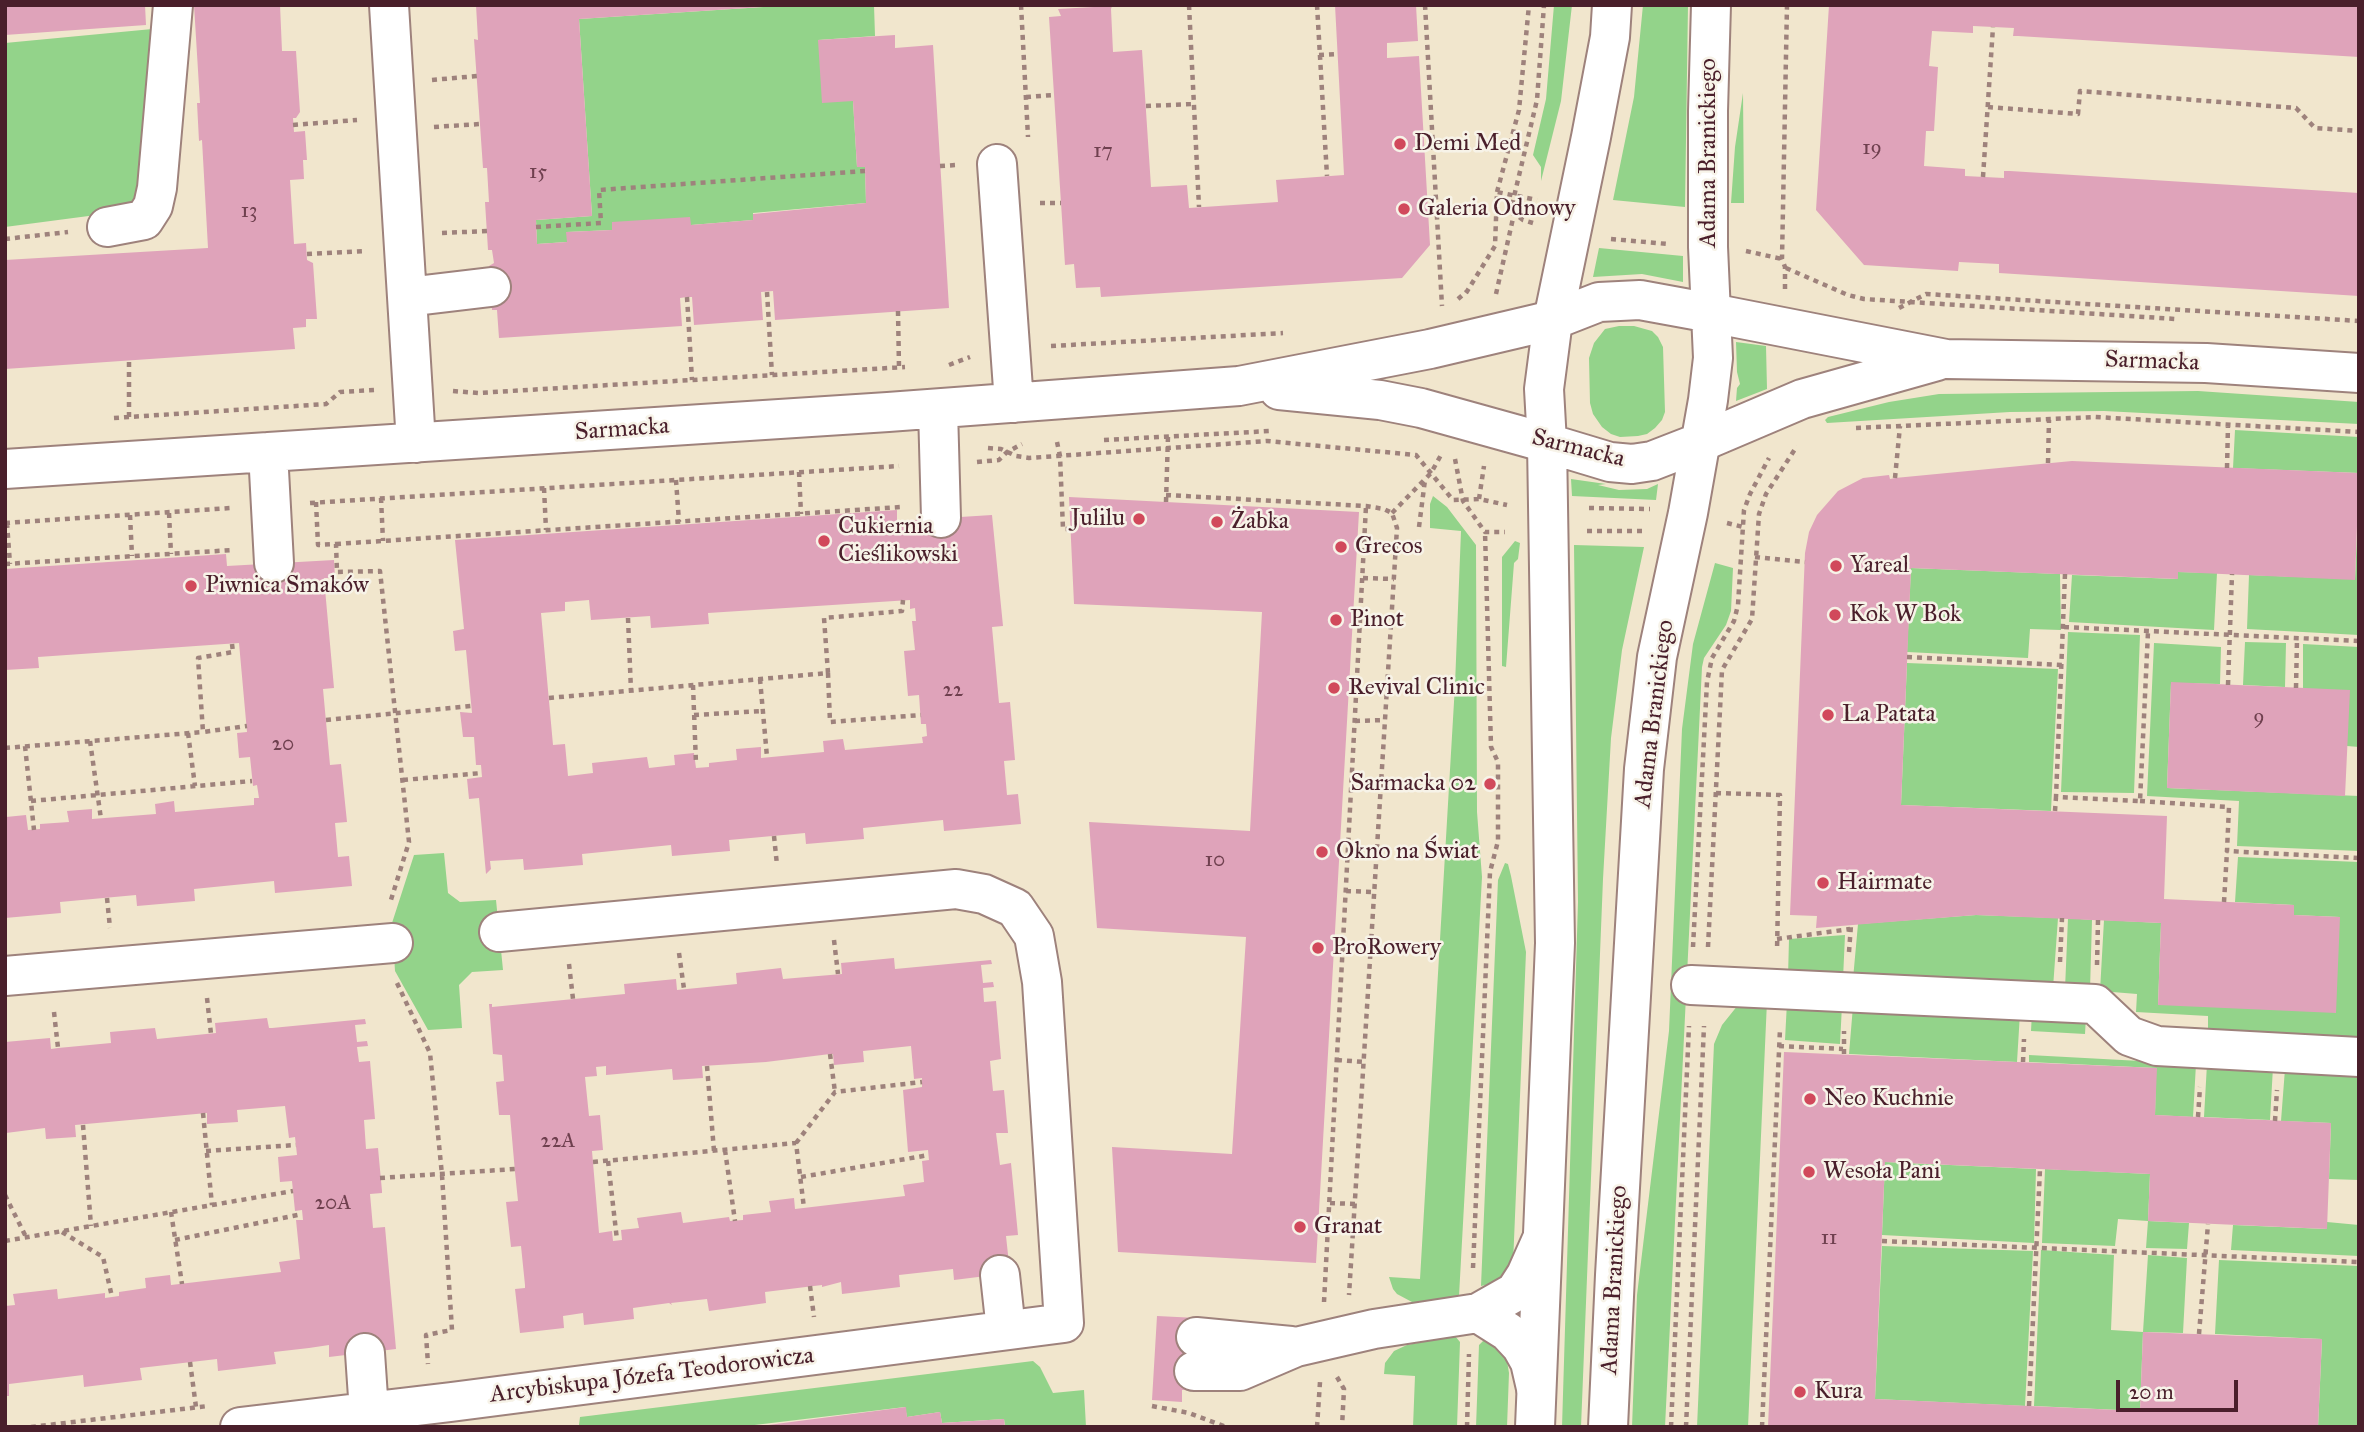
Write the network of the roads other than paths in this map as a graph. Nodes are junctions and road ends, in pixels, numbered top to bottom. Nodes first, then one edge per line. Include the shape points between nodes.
1 (173, 5) edge
2 (389, 5) edge
3 (1612, 5) edge
4 (1711, 5) edge
5 (1013, 157) road end
6 (107, 227) road end
7 (491, 287) dead end
8 (407, 297) junction
9 (1711, 313) junction
10 (1553, 320) junction
11 (1945, 359) junction
12 (2359, 373) edge
13 (1239, 386) junction
14 (1014, 403) junction
15 (938, 409) junction
16 (1701, 442) junction
17 (416, 443) junction
18 (1547, 443) junction
19 (268, 452) junction
20 (5, 469) edge
21 (942, 519) dead end
22 (274, 562) dead end
23 (499, 932) dead end
24 (393, 943) dead end
25 (5, 976) edge
26 (1690, 985) road end
27 (2359, 1058) edge
28 (1542, 1239) junction
29 (1000, 1275) dead end
30 (1474, 1314) junction
31 (1006, 1330) junction
32 (365, 1353) dead end
33 (1195, 1354) dead end
34 (1536, 1388) junction
35 (369, 1412) junction
36 (452, 1415) edge
37 (291, 1424) edge
38 (240, 1427) edge
39 (1535, 1427) edge
40 (1608, 1427) edge

1 - 6 street via 152,205 144,220
2 - 8 street
3 - 10 street
4 - 9 street, Adama Branickiego via 1707,111
5 - 14 street via 999,204
7 - 8 street
8 - 17 street
9 - 10 street, Sarmacka via 1640,300 1599,302
9 - 11 street, Sarmacka
9 - 16 street, Adama Branickiego via 1713,358
10 - 13 street, Sarmacka
10 - 18 street via 1544,389
11 - 12 street, Sarmacka via 2206,363
11 - 16 street, Sarmacka via 1802,399
13 - 14 street, Sarmacka
13 - 18 street, Sarmacka via 1380,400
14 - 15 street, Sarmacka
15 - 17 street, Sarmacka
15 - 21 street
16 - 18 street, Sarmacka via 1632,464
16 - 40 street, Adama Branickiego via 1657,657 1644,769
17 - 19 street, Sarmacka
18 - 28 street via 1555,943
19 - 20 street, Sarmacka
19 - 22 street
23 - 31 street, Arcybiskupa Józefa Teodorowicza via 956,889 985,894 1015,908 1034,936 1042,982 1064,1323
24 - 25 street
26 - 27 street via 2095,1004 2129,1036 2157,1046
28 - 30 street via 1515,1292
28 - 34 street
29 - 31 street
30 - 33 street via 1316,1343 1240,1343
30 - 34 street via 1508,1332 1521,1346
31 - 36 street, Arcybiskupa Józefa Teodorowicza
32 - 35 street
34 - 39 street
35 - 36 street, Arcybiskupa Józefa Teodorowicza
35 - 37 street, Arcybiskupa Józefa Teodorowicza
37 - 38 street, Arcybiskupa Józefa Teodorowicza

